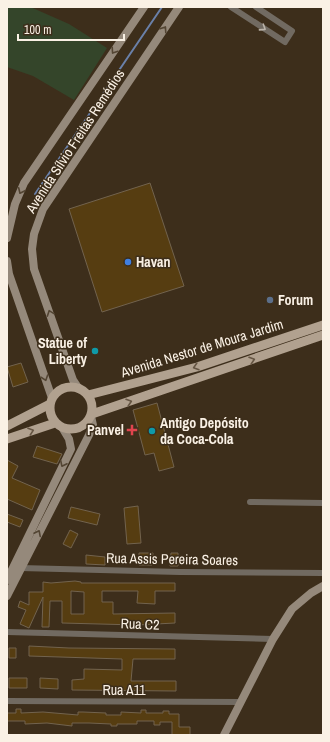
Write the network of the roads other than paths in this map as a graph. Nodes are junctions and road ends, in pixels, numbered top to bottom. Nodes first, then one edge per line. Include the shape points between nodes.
1 (144, 7) edge
2 (180, 7) edge
3 (231, 7) edge
4 (256, 7) edge
5 (7, 238) edge
6 (7, 261) edge
7 (323, 325) edge
8 (323, 335) edge
9 (289, 342) junction
10 (79, 389) junction
11 (88, 395) junction
12 (51, 401) junction
13 (91, 415) junction
14 (55, 423) junction
15 (7, 426) edge
16 (63, 429) junction
17 (7, 440) edge
18 (250, 502) dead end
19 (323, 503) edge
20 (20, 568) junction
21 (323, 573) edge
22 (7, 580) edge
23 (323, 586) edge
24 (7, 596) edge
25 (7, 632) edge
26 (273, 639) junction
27 (7, 701) edge
28 (241, 702) junction
29 (224, 735) edge

1 -> 5 street, Avenida Sílvio Freitas Remédios via 24,183 15,204
10 -> 2 street, Avenida Sílvio Freitas Remédios via 73,380 34,269 34,234 43,209
3 -> 4 street via 285,42 292,31
6 -> 12 street
7 - 9 main road, Avenida Nestor de Moura Jardim
8 - 9 main road, Avenida Nestor de Moura Jardim
9 -> 11 main road, Avenida Nestor de Moura Jardim
13 -> 9 main road, Avenida Nestor de Moura Jardim
10 - 11 main road
10 - 12 main road via 69,387 60,390
11 - 13 main road via 92,404
12 - 14 main road via 50,414
12 - 15 main road
13 - 16 main road, Avenida Nestor de Moura Jardim via 77,428
20 -> 13 street via 89,435 93,425
14 - 16 main road
17 -> 14 main road
16 -> 22 street via 71,449
18 - 19 street
20 - 21 street, Rua Assis Pereira Soares
20 - 24 street
23 - 26 street via 292,609
25 - 26 street, Rua C2
26 - 28 street
27 - 28 street, Rua A11
28 - 29 street

